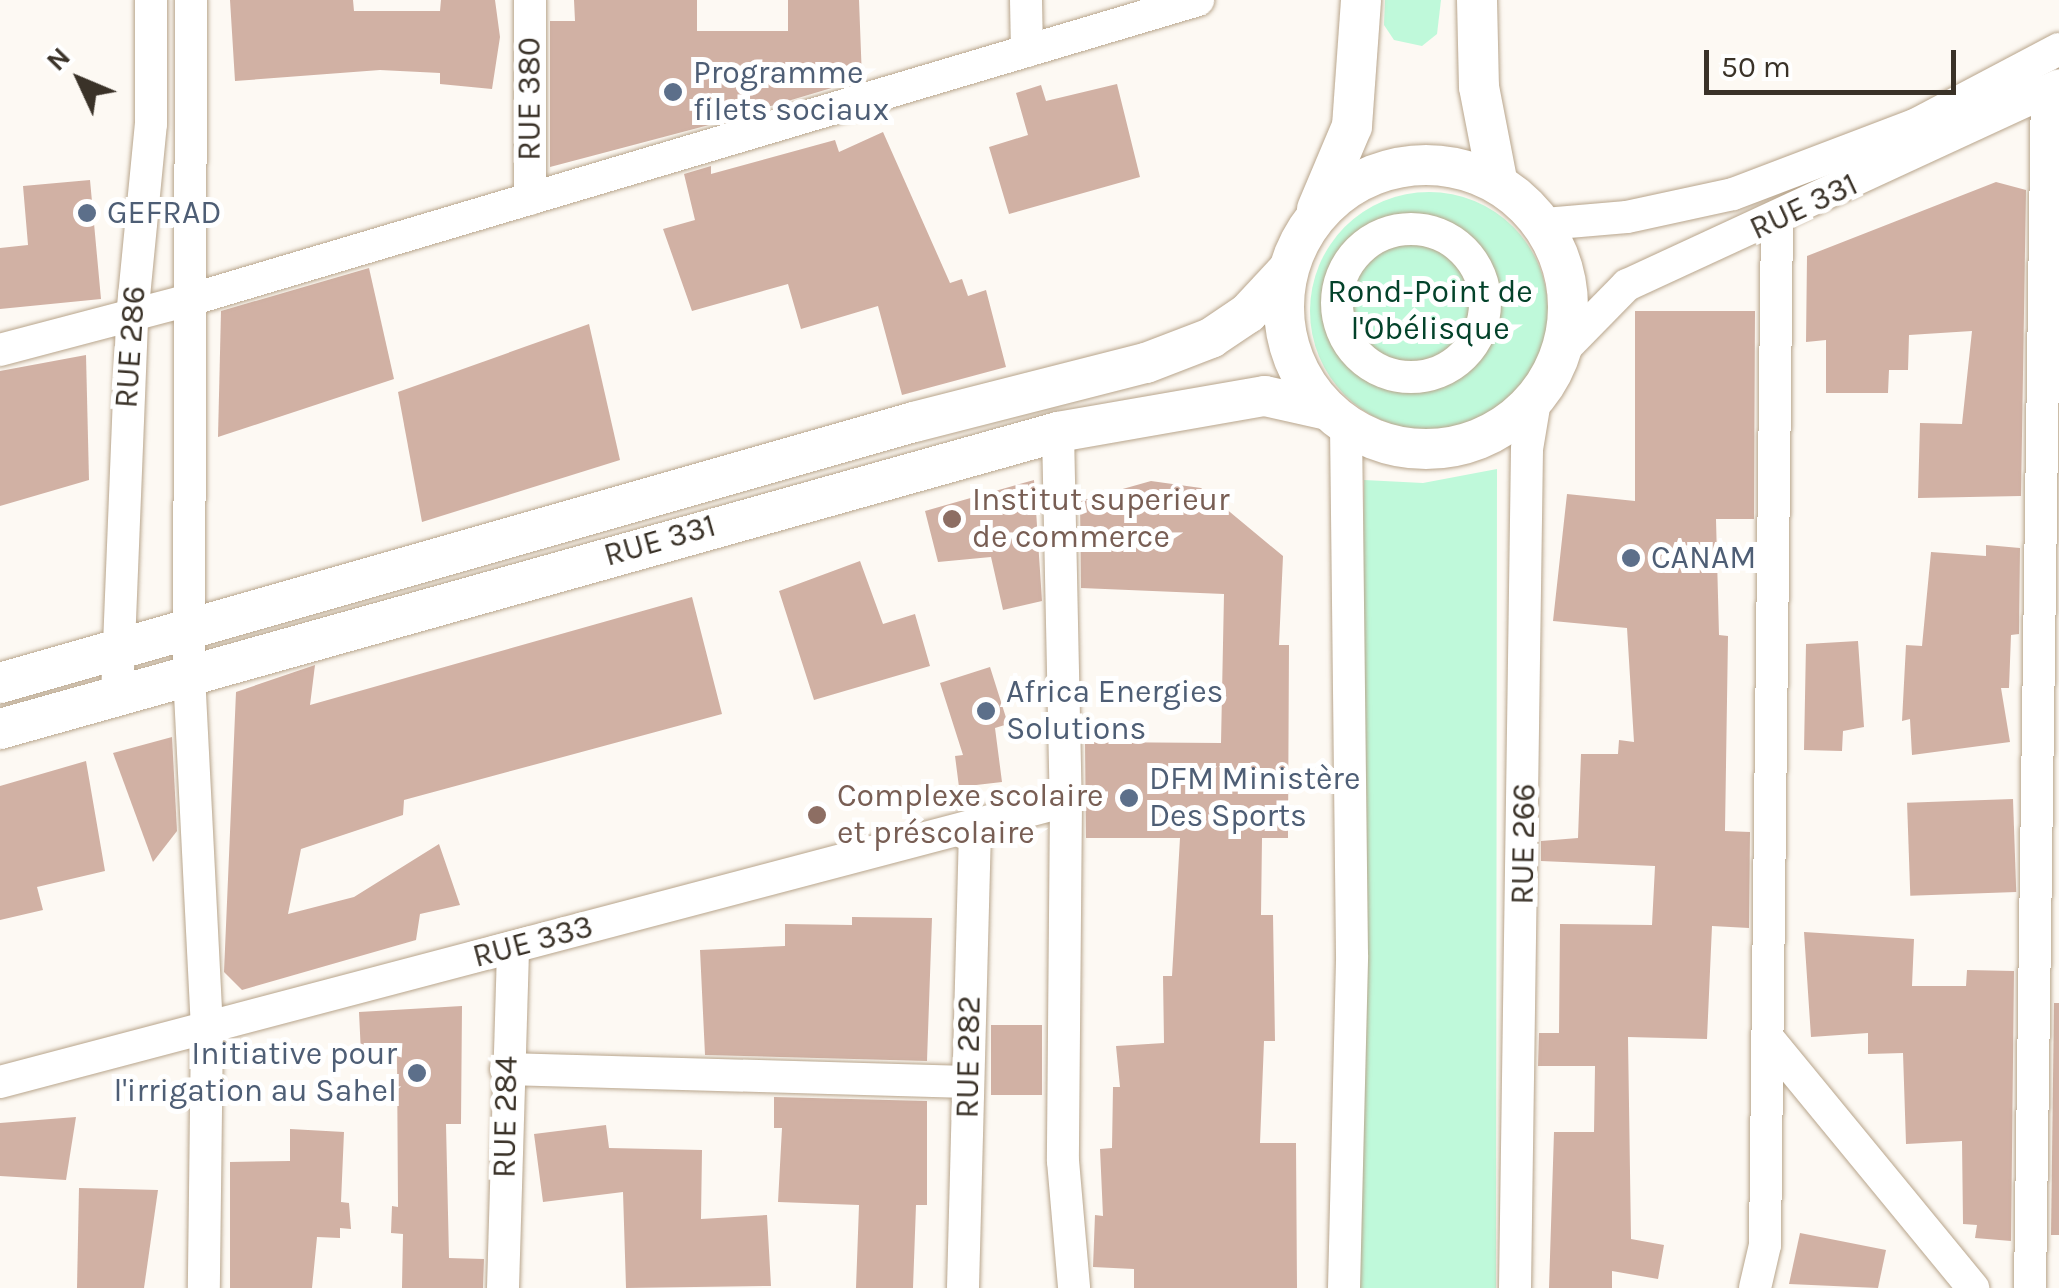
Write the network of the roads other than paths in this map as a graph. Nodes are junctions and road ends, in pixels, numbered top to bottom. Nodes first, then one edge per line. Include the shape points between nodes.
1 (151, 0) edge
2 (192, 0) edge
3 (530, 0) edge
4 (1026, 0) edge
5 (1198, 0) edge
6 (1361, 0) edge
7 (1478, 0) edge
8 (2059, 50) edge
9 (1027, 51) junction
10 (2053, 88) edge
11 (1497, 180) junction
12 (530, 199) junction
13 (1312, 221) junction
14 (1777, 221) junction
15 (1545, 224) junction
16 (1287, 272) junction
17 (1338, 292) joint
18 (186, 301) junction
19 (132, 317) junction
20 (1564, 349) junction
21 (0, 350) edge
22 (1535, 401) junction
23 (1337, 416) junction
24 (1058, 432) junction
25 (2049, 608) edge
26 (193, 628) junction
27 (116, 652) junction
28 (188, 674) junction
29 (0, 684) edge
30 (116, 695) junction
31 (0, 729) edge
32 (1066, 802) junction
33 (974, 825) junction
34 (2047, 858) edge
35 (514, 947) junction
36 (206, 1028) junction
37 (1767, 1037) junction
38 (506, 1069) junction
39 (0, 1082) edge
40 (968, 1082) junction
41 (2045, 1118) edge
42 (1945, 1254) junction
43 (204, 1288) edge
44 (503, 1288) edge
45 (963, 1288) edge
46 (1074, 1288) edge
47 (1344, 1288) edge
48 (1514, 1288) edge
49 (1756, 1288) edge
50 (1936, 1288) edge
51 (1973, 1288) edge
52 (2030, 1288) edge

1 - 19 street, RUE 286 via 151,124
2 - 18 street
3 - 12 street, RUE 380
4 - 9 street
5 - 9 street
6 - 13 main road via 1352,126
7 - 11 main road via 1478,87
8 - 15 street, RUE 331 via 1915,125 1733,194 1627,217
9 - 12 street
10 - 14 street, RUE 331
10 - 25 street
11 - 13 main road via 1448,164 1397,166 1350,186
11 - 15 main road
12 - 18 street
13 - 16 main road
14 - 20 street, RUE 331 via 1626,286
14 - 37 street
15 - 20 main road via 1569,284
16 - 23 main road via 1287,345 1301,378
16 - 26 main road, RUE 331 via 1248,313 1211,338 1146,363 895,427
17 - 17 street via 1358,250 1380,235 1430,230 1472,259 1486,308 1465,355 1424,376 1400,377 1358,356 1345,337
18 - 19 street
18 - 26 street
19 - 21 street
19 - 27 street, RUE 286
20 - 22 main road
22 - 23 main road via 1488,437 1430,452 1372,441
22 - 48 street, RUE 266 via 1526,448
23 - 24 main road, RUE 331 via 1265,396
23 - 47 street via 1352,955
24 - 28 main road, RUE 331
24 - 32 street
25 - 34 street
26 - 27 main road, RUE 331
26 - 28 street
27 - 29 main road, RUE 331
27 - 30 street, RUE 286
28 - 30 main road, RUE 331
28 - 36 street
30 - 31 main road, RUE 331
32 - 33 street, RUE 333
32 - 46 street via 1063,1160
33 - 35 street, RUE 333
33 - 40 street, RUE 282
34 - 41 street
35 - 36 street, RUE 333
35 - 38 street, RUE 284
36 - 39 street, RUE 333
36 - 43 street
37 - 42 street
37 - 49 street via 1765,1245
38 - 40 street
38 - 44 street, RUE 284
40 - 45 street, RUE 282
41 - 52 street
42 - 50 street
42 - 51 street

